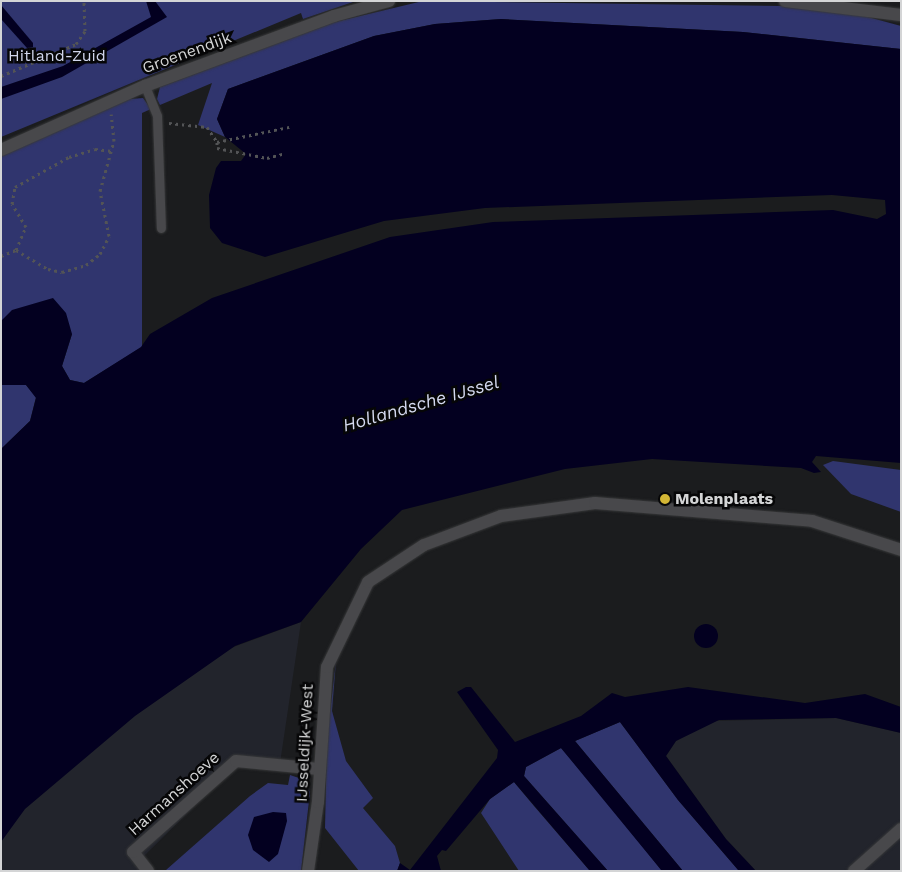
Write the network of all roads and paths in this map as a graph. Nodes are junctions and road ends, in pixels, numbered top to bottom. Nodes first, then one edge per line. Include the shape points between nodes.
1 (84, 1) edge
2 (389, 1) edge
3 (785, 1) edge
4 (901, 15) edge
5 (1, 76) edge
6 (145, 86) junction
7 (106, 102) junction
8 (158, 126) junction
9 (289, 127) dead end
10 (216, 142) junction
11 (1, 150) edge
12 (112, 151) junction
13 (282, 154) dead end
14 (161, 228) dead end
15 (16, 250) junction
16 (1, 256) edge
17 (901, 550) edge
18 (319, 768) junction
19 (901, 829) edge
20 (148, 871) edge
21 (308, 871) edge
22 (854, 871) edge

1 - 5 path via 85,31 76,44
2 - 6 street, Groenendijk via 334,16
3 - 4 street
6 - 7 street, Groenendijk
6 - 8 lane
7 - 11 street, Groenendijk
7 - 12 path via 113,129
8 - 10 path via 186,122 208,127
8 - 14 lane
9 - 10 path
10 - 13 path via 217,148 268,158
12 - 15 path via 95,149 69,158 38,170 15,186 12,204 26,227
12 - 15 path via 100,191 109,236 100,254 86,265 62,272 48,269
15 - 16 path
17 - 18 street, IJsseldijk-West via 812,521 623,504 570,503 471,525 392,563 358,596 328,667
18 - 20 street, Harmanshoeve via 236,761 133,852
18 - 21 street, IJsseldijk-West
19 - 22 street

